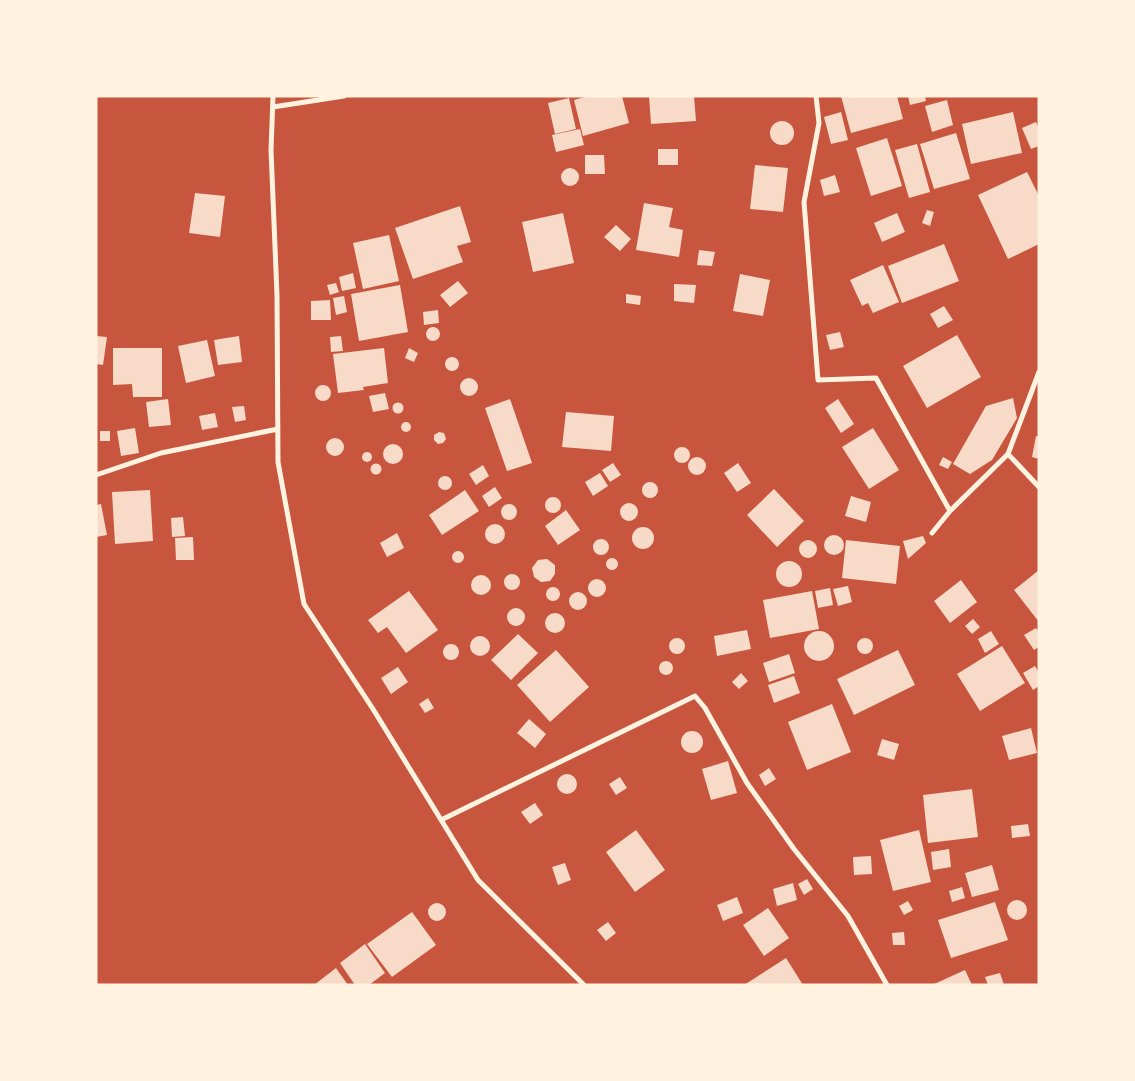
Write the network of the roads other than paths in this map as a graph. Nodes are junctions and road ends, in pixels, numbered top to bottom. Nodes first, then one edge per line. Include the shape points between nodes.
1 (273, 96) edge
2 (344, 96) edge
3 (816, 96) edge
4 (273, 107) junction
5 (1039, 372) edge
6 (278, 429) junction
7 (1008, 454) junction
8 (96, 475) edge
9 (1039, 487) edge
10 (950, 511) junction
11 (932, 533) dead end
12 (440, 820) junction
13 (584, 985) edge
14 (887, 985) edge

1 - 4 street
2 - 4 street
3 - 10 street via 819,123 804,202 818,380 876,378
4 - 6 street via 271,150
5 - 7 street
6 - 8 street via 160,454
6 - 12 street via 278,462 304,604
7 - 9 street
7 - 10 street
10 - 11 street
12 - 13 street via 478,880
12 - 14 street via 695,696 748,783 794,849 848,916

